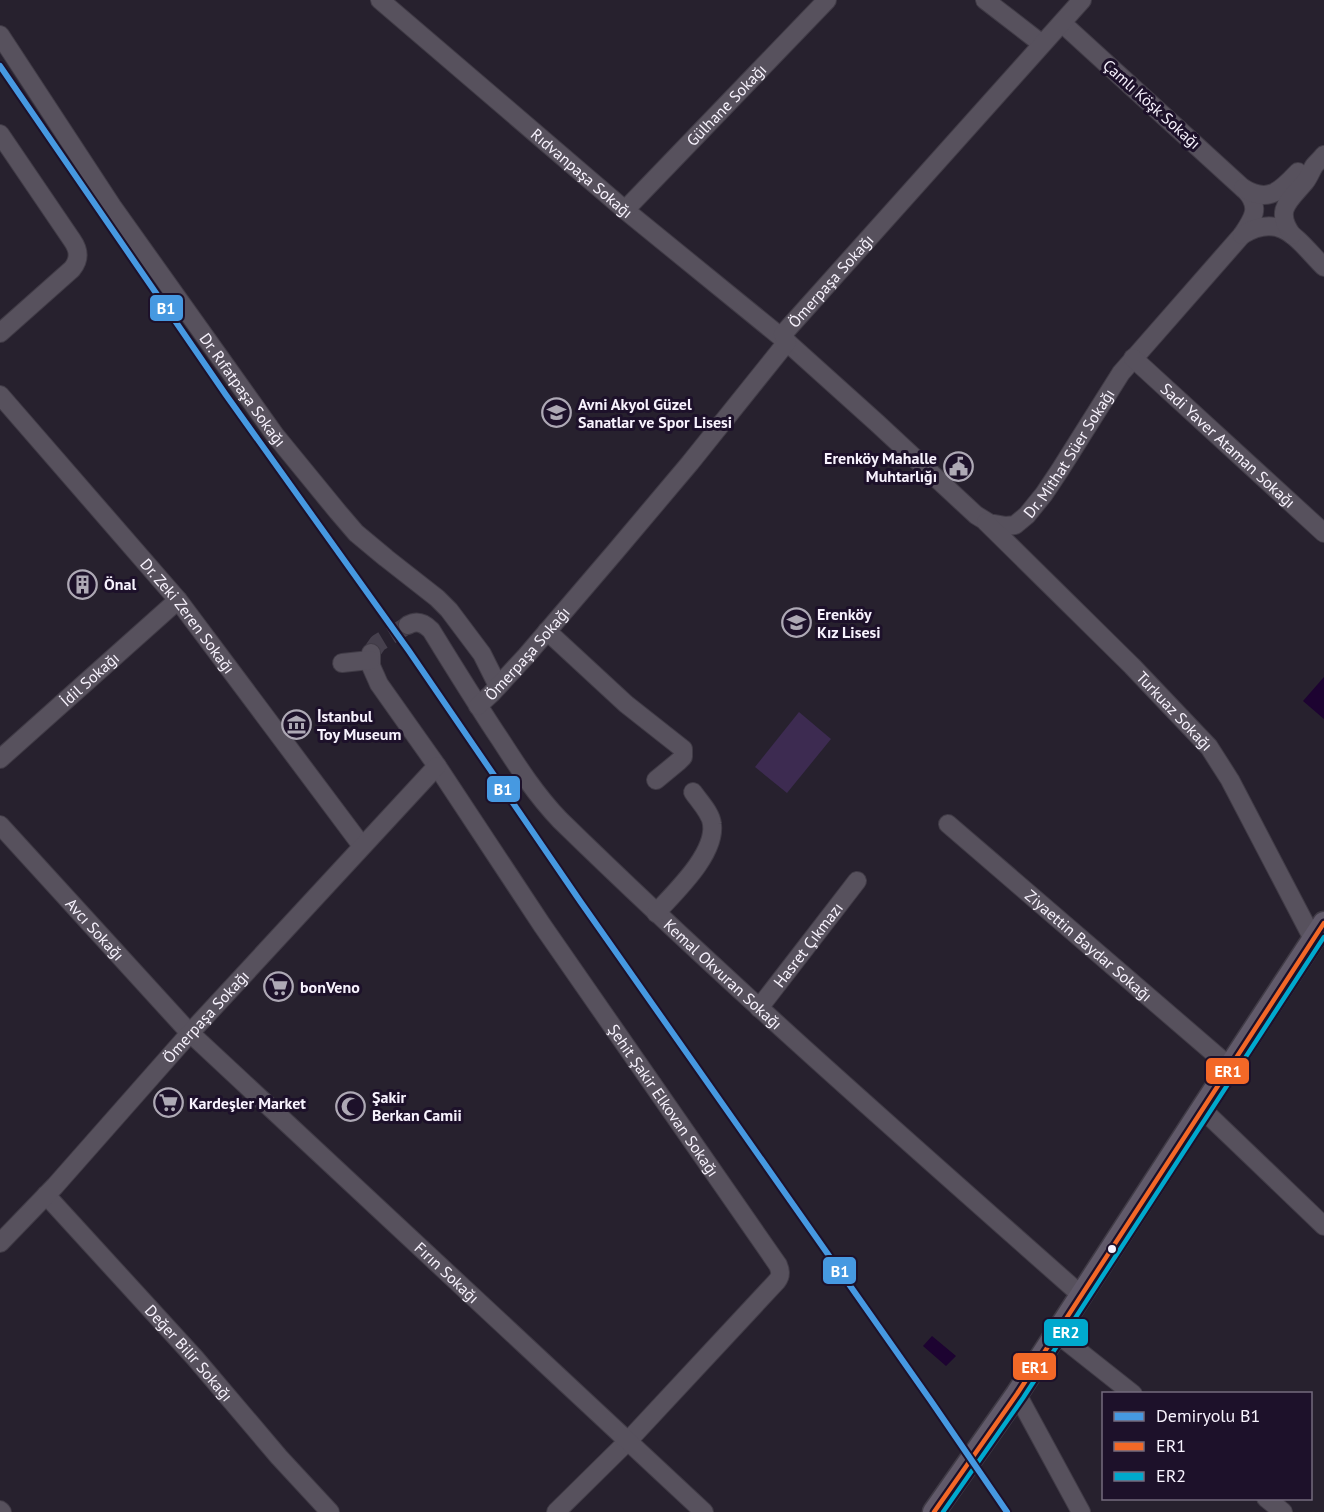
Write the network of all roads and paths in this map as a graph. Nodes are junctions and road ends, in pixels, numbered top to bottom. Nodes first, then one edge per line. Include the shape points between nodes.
1 (381, 0) edge
2 (827, 0) edge
3 (984, 0) edge
4 (1082, 0) edge
5 (1062, 22) junction
6 (0, 35) edge
7 (1042, 44) junction
8 (0, 134) edge
9 (1320, 160) edge
10 (1242, 187) junction
11 (625, 210) junction
12 (1242, 235) junction
13 (1292, 235) junction
14 (1324, 267) edge
15 (2, 328) edge
16 (787, 342) junction
17 (1133, 358) junction
18 (0, 395) edge
19 (986, 522) junction
20 (1324, 533) edge
21 (178, 600) junction
22 (408, 625) dead end
23 (548, 631) junction
24 (342, 663) dead end
25 (498, 686) junction
26 (478, 706) junction
27 (0, 759) edge
28 (437, 766) junction
29 (656, 780) dead end
30 (693, 792) dead end
31 (948, 824) dead end
32 (0, 825) edge
33 (362, 846) junction
34 (857, 881) dead end
35 (656, 913) junction
36 (1319, 931) edge
37 (759, 1008) junction
38 (190, 1033) junction
39 (1230, 1067) junction
40 (1202, 1110) junction
41 (46, 1195) junction
42 (1324, 1226) edge
43 (0, 1243) edge
44 (1081, 1295) junction
45 (1056, 1333) junction
46 (1130, 1392) edge
47 (1017, 1394) junction
48 (628, 1441) junction
49 (1268, 1500) edge
50 (939, 1506) edge
51 (330, 1512) edge
52 (556, 1512) edge
53 (704, 1512) edge
54 (1081, 1512) edge
55 (1283, 1512) edge

1 - 11 street, Rıdvanpaşa Sokağı
2 - 11 street, Gülhane Sokağı
3 - 7 street
4 - 5 street, Ömerpaşa Sokağı
5 - 7 street, Ömerpaşa Sokağı
5 - 10 street, Çamlı Köşk Sokağı
6 - 25 street, Dr. Rıfatpaşa Sokağı via 117,214 275,435 356,533 449,610 482,654
7 - 16 street, Ömerpaşa Sokağı via 783,334
8 - 15 street via 78,249 72,269
9 - 10 street via 1299,171 1274,194 1258,194
9 - 13 street via 1285,206 1283,214
10 - 12 street, Dr. Mithat Süer Sokağı via 1254,206
11 - 16 street, Rıdvanpaşa Sokağı
12 - 13 street via 1267,226 1280,227
12 - 17 street, Dr. Mithat Süer Sokağı
13 - 14 street
16 - 19 street
16 - 23 street, Ömerpaşa Sokağı
17 - 19 street, Dr. Mithat Süer Sokağı via 1027,515 1012,526
17 - 20 street, Sadi Yaver Ataman Sokağı
18 - 21 street, Dr. Zeki Zeren Sokağı
19 - 36 street, Turkuaz Sokağı via 1209,747
21 - 27 street, İdil Sokağı
21 - 33 street, Dr. Zeki Zeren Sokağı
22 - 26 street, Kemal Okvuran Sokağı via 418,622 431,630
23 - 25 street, Ömerpaşa Sokağı
23 - 29 street via 626,704 683,749 683,757
24 - 28 street, Şehit Şakir Elkovan Sokağı via 370,657 376,680
25 - 26 street, Ömerpaşa Sokağı
26 - 35 street, Kemal Okvuran Sokağı via 545,804
28 - 33 street, Ömerpaşa Sokağı
28 - 48 street, Şehit Şakir Elkovan Sokağı via 780,1269 777,1281
30 - 35 street via 712,822 708,847
31 - 39 street, Ziyaettin Baydar Sokağı
32 - 38 street, Avcı Sokağı
33 - 38 street, Ömerpaşa Sokağı
34 - 37 street, Hasret Çıkmazı
35 - 37 street, Kemal Okvuran Sokağı
36 - 39 main road
37 - 44 street, Kemal Okvuran Sokağı
38 - 41 street, Ömerpaşa Sokağı
38 - 48 street, Fırın Sokağı
39 - 40 main road
40 - 42 street
40 - 44 main road
41 - 43 street, Ömerpaşa Sokağı
41 - 51 street, Değer Bilir Sokağı
44 - 45 main road
45 - 46 street
45 - 47 main road
47 - 50 main road
47 - 54 street
48 - 52 street, Şehit Şakir Elkovan Sokağı
48 - 53 street, Fırın Sokağı
49 - 55 street

